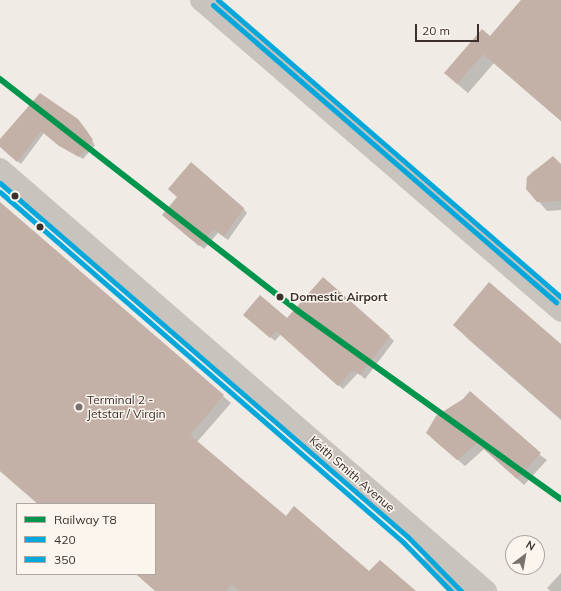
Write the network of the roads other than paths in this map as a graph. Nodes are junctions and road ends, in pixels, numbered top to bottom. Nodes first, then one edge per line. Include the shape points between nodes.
1 (201, 0) edge
2 (218, 0) edge
3 (0, 169) edge
4 (0, 183) edge
5 (561, 296) edge
6 (561, 311) edge
7 (461, 591) edge
8 (486, 591) edge

1 - 6 street
2 - 5 street
3 - 8 street, Keith Smith Avenue
4 - 7 street, Keith Smith Avenue via 408,537

